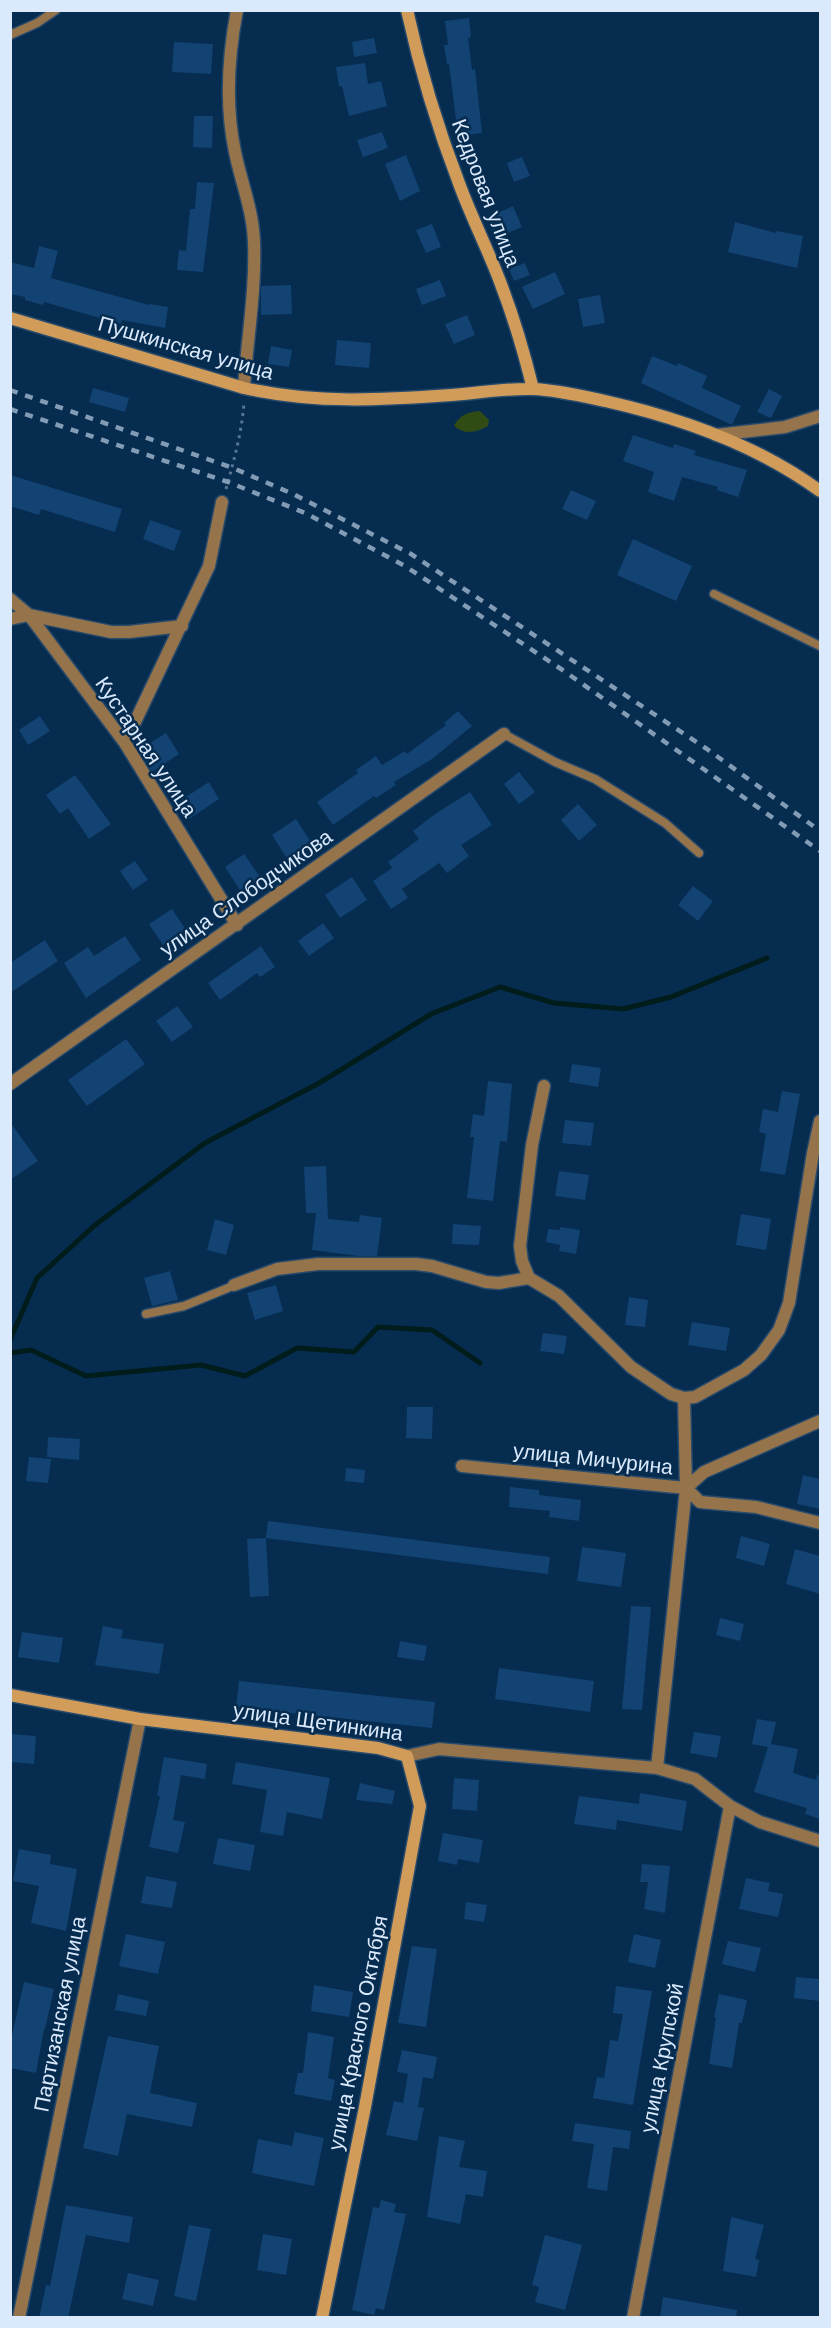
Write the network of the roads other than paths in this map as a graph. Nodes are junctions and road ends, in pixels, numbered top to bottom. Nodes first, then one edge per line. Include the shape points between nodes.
1 (56, 10) edge
2 (237, 10) edge
3 (407, 10) edge
4 (10, 35) edge
5 (10, 318) edge
6 (244, 388) junction
7 (533, 389) junction
8 (820, 416) edge
9 (716, 435) junction
10 (820, 492) edge
11 (222, 502) road end
12 (714, 594) dead end
13 (10, 599) edge
14 (29, 615) junction
15 (10, 619) edge
16 (182, 626) junction
17 (820, 646) edge
18 (504, 734) joint
19 (125, 743) junction
20 (699, 853) dead end
21 (237, 925) junction
22 (10, 1084) edge
23 (544, 1086) dead end
24 (820, 1121) edge
25 (529, 1278) junction
26 (231, 1287) joint
27 (146, 1314) dead end
28 (684, 1398) junction
29 (820, 1421) edge
30 (462, 1466) dead end
31 (686, 1488) junction
32 (820, 1523) edge
33 (10, 1695) edge
34 (140, 1719) junction
35 (407, 1756) junction
36 (657, 1768) junction
37 (730, 1806) junction
38 (820, 1842) edge
39 (20, 2318) edge
40 (322, 2318) edge
41 (633, 2318) edge

1 - 4 lane
2 - 6 street via 231,42 229,110 254,242
3 - 7 street, Кедровая улица via 436,117 521,341
5 - 6 street, Пушкинская улица
6 - 7 street, Пушкинская улица via 352,401
7 - 9 street, Пушкинская улица via 647,411
8 - 9 street via 785,427
9 - 10 street, Пушкинская улица via 771,459
11 - 16 street via 209,566
12 - 17 lane
13 - 14 street, Кустарная улица
14 - 15 street
14 - 16 street via 111,632
14 - 19 street, Кустарная улица
16 - 19 street
18 - 20 lane via 595,779 665,823
18 - 21 street, улица Слободчикова
19 - 21 street, Кустарная улица
21 - 22 street, улица Слободчикова
23 - 25 street via 532,1145 520,1246
24 - 28 street via 789,1303 779,1330 744,1370 706,1392
25 - 26 street via 499,1283 416,1264 327,1264 277,1269
25 - 28 street via 560,1296 631,1367 671,1394
26 - 27 lane via 184,1306
28 - 31 street
29 - 31 street via 704,1472
30 - 31 street, улица Мичурина
31 - 32 street, улица Мичурина via 700,1502 756,1507
31 - 36 street
33 - 34 street, улица Щетинкина
34 - 35 street, улица Щетинкина via 378,1748
34 - 39 street, Партизанская улица
35 - 36 street, улица Щетинкина via 439,1749
35 - 40 street, улица Красного Октября via 420,1806
36 - 37 street, улица Щетинкина via 695,1779
37 - 38 street, улица Щетинкина via 760,1822
37 - 41 street, улица Крупской

